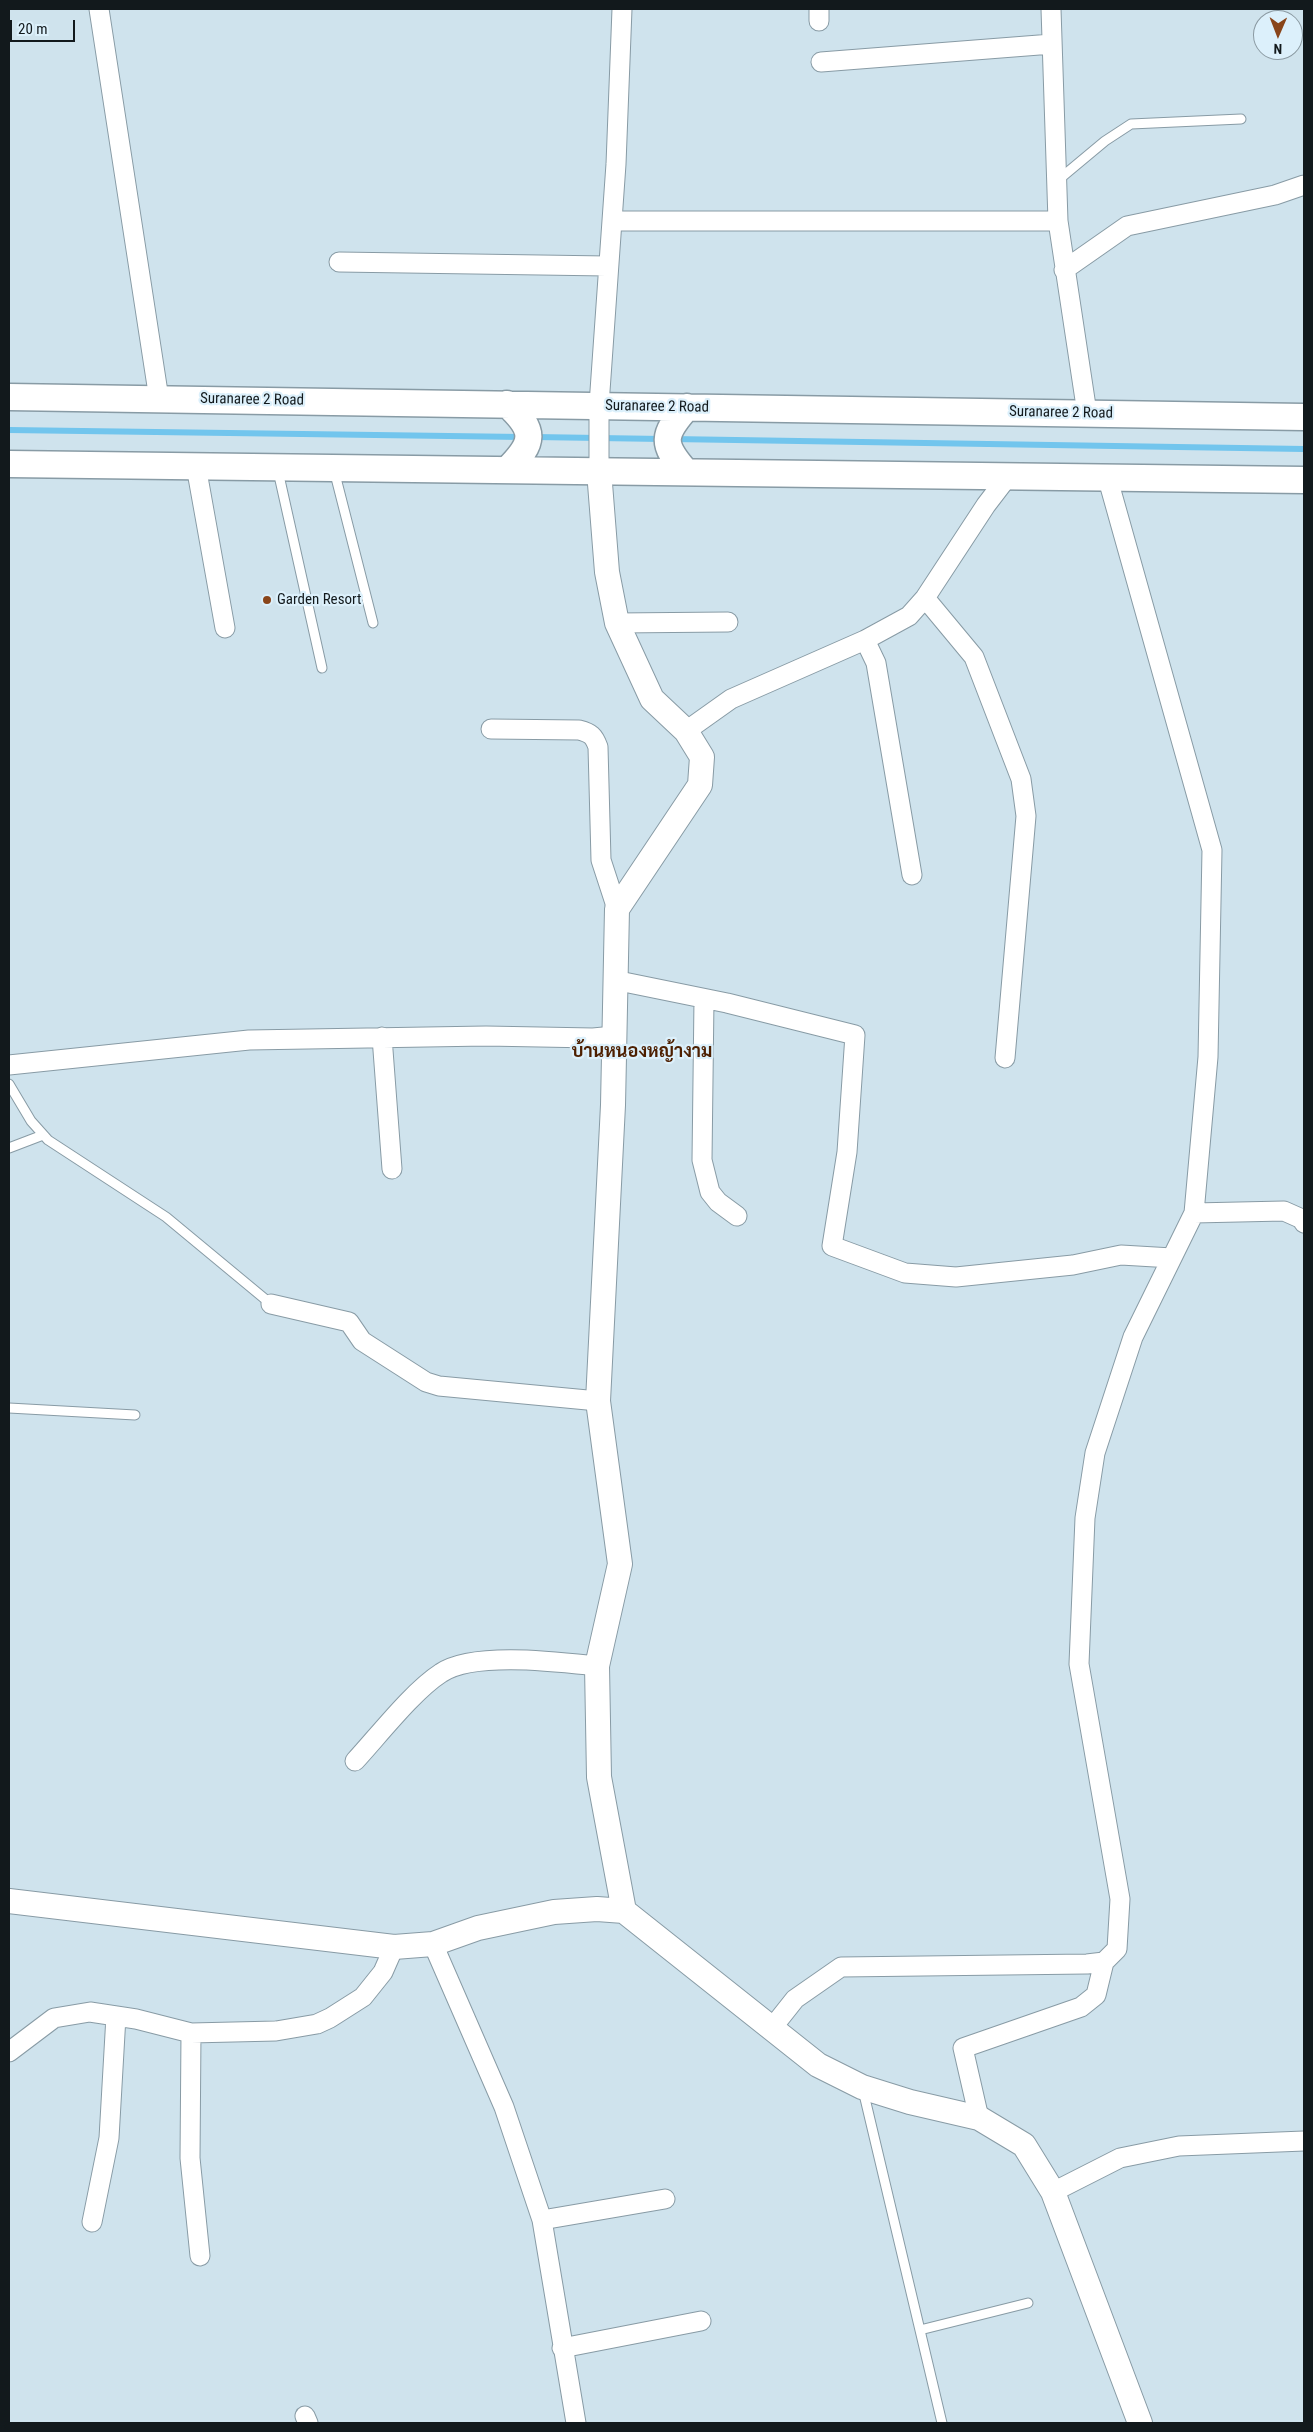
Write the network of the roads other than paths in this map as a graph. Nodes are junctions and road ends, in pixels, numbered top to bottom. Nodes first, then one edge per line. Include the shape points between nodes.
1 (98, 9) edge
2 (622, 9) edge
3 (1051, 9) edge
4 (1052, 44) junction
5 (821, 62) dead end
6 (1241, 119) dead end
7 (1057, 181) junction
8 (1304, 185) edge
9 (612, 221) junction
10 (1058, 221) junction
11 (339, 262) dead end
12 (607, 266) junction
13 (1064, 270) junction
14 (9, 396) edge
15 (159, 398) junction
16 (515, 411) junction
17 (1087, 413) junction
18 (599, 414) junction
19 (681, 414) junction
20 (1304, 417) edge
21 (515, 462) junction
22 (599, 463) junction
23 (9, 464) edge
24 (680, 464) junction
25 (196, 466) junction
26 (277, 467) junction
27 (333, 467) junction
28 (1009, 475) junction
29 (1107, 476) junction
30 (1304, 480) edge
31 (925, 598) junction
32 (728, 622) dead end
33 (372, 623) dead end
34 (617, 623) junction
35 (225, 628) dead end
36 (865, 640) junction
37 (322, 668) dead end
38 (491, 729) dead end
39 (686, 731) junction
40 (912, 875) dead end
41 (616, 909) junction
42 (614, 980) junction
43 (704, 999) junction
44 (614, 1036) junction
45 (382, 1037) junction
46 (1005, 1058) dead end
47 (9, 1065) edge
48 (9, 1084) edge
49 (43, 1135) junction
50 (9, 1148) edge
51 (392, 1169) dead end
52 (1194, 1212) junction
53 (737, 1216) dead end
54 (1304, 1223) edge
55 (1172, 1258) junction
56 (271, 1304) joint
57 (598, 1401) junction
58 (9, 1408) edge
59 (135, 1414) dead end
60 (597, 1666) junction
61 (356, 1761) dead end
62 (9, 1901) edge
63 (624, 1911) junction
64 (433, 1944) junction
65 (394, 1946) junction
66 (1104, 1962) junction
67 (116, 2016) junction
68 (772, 2028) junction
69 (191, 2032) junction
70 (9, 2052) edge
71 (862, 2087) junction
72 (979, 2118) junction
73 (1304, 2141) edge
74 (1053, 2192) junction
75 (665, 2199) dead end
76 (542, 2220) junction
77 (92, 2222) dead end
78 (200, 2256) dead end
79 (1028, 2303) dead end
80 (701, 2321) dead end
81 (920, 2330) junction
82 (562, 2348) junction
83 (576, 2423) edge
84 (942, 2423) edge
85 (1140, 2423) edge

1 - 15 street
2 - 9 street
3 - 4 street
4 - 5 street
4 - 7 street
6 - 7 lane via 1131,124
7 - 10 street
8 - 13 street via 1275,195 1127,226
9 - 10 street
9 - 12 street
10 - 13 street
11 - 12 street
12 - 18 street
13 - 17 street
14 - 15 main road, Suranaree 2 Road
15 - 16 main road, Suranaree 2 Road
16 - 18 main road, Suranaree 2 Road
16 - 21 main road via 529,432 528,445
17 - 19 main road, Suranaree 2 Road
17 - 20 main road, Suranaree 2 Road
18 - 19 main road, Suranaree 2 Road
18 - 22 street
19 - 24 main road via 667,438 668,448
21 - 22 main road
21 - 27 main road
22 - 24 main road
22 - 34 street via 607,572
23 - 25 main road
24 - 28 main road
25 - 26 main road
25 - 35 street
26 - 27 main road
26 - 37 lane
27 - 33 lane
28 - 29 main road
28 - 31 street
29 - 30 main road
29 - 52 street via 1212,850 1208,1057
31 - 36 street via 908,616
31 - 46 street via 974,657 1021,779 1026,816
32 - 34 street
34 - 39 street via 652,699
36 - 39 street via 731,699
36 - 40 street via 876,662
38 - 41 street via 579,730 590,733 595,739 598,747 600,860
39 - 41 street via 702,757 700,785
41 - 42 street
42 - 43 street
42 - 44 street
43 - 53 street via 701,1137 704,1178 718,1202
43 - 55 street via 855,1034 847,1152 832,1246 905,1273 956,1277 1073,1265 1121,1255
44 - 45 street
44 - 57 street
45 - 47 street via 249,1040
45 - 51 street
48 - 49 lane
49 - 50 lane
49 - 56 lane via 166,1217
52 - 54 street via 1284,1210
52 - 55 street
55 - 66 street via 1133,1337 1095,1453 1085,1518 1079,1664 1120,1899 1117,1950
56 - 57 street via 349,1322 362,1340 426,1382 439,1386
57 - 60 street via 620,1564
58 - 59 lane
60 - 61 street via 532,1661 454,1666 426,1687
60 - 63 street via 599,1777
62 - 65 street
63 - 64 street via 554,1912 478,1928
63 - 68 street
64 - 65 street
64 - 76 street via 504,2107
65 - 69 street via 383,1972 368,1992 330,2018 276,2031
66 - 68 street via 841,1967 795,1999
66 - 72 street via 1096,1995 1081,2007 963,2048
67 - 69 street
67 - 70 street via 90,2012 54,2018
67 - 77 street via 109,2138
68 - 71 street via 818,2065
69 - 78 street via 190,2158
71 - 72 street
71 - 81 lane
72 - 74 street via 1024,2145
73 - 74 street via 1179,2146 1120,2158
74 - 85 street
75 - 76 street
76 - 82 street
79 - 81 lane
80 - 82 street
81 - 84 lane
82 - 83 street

